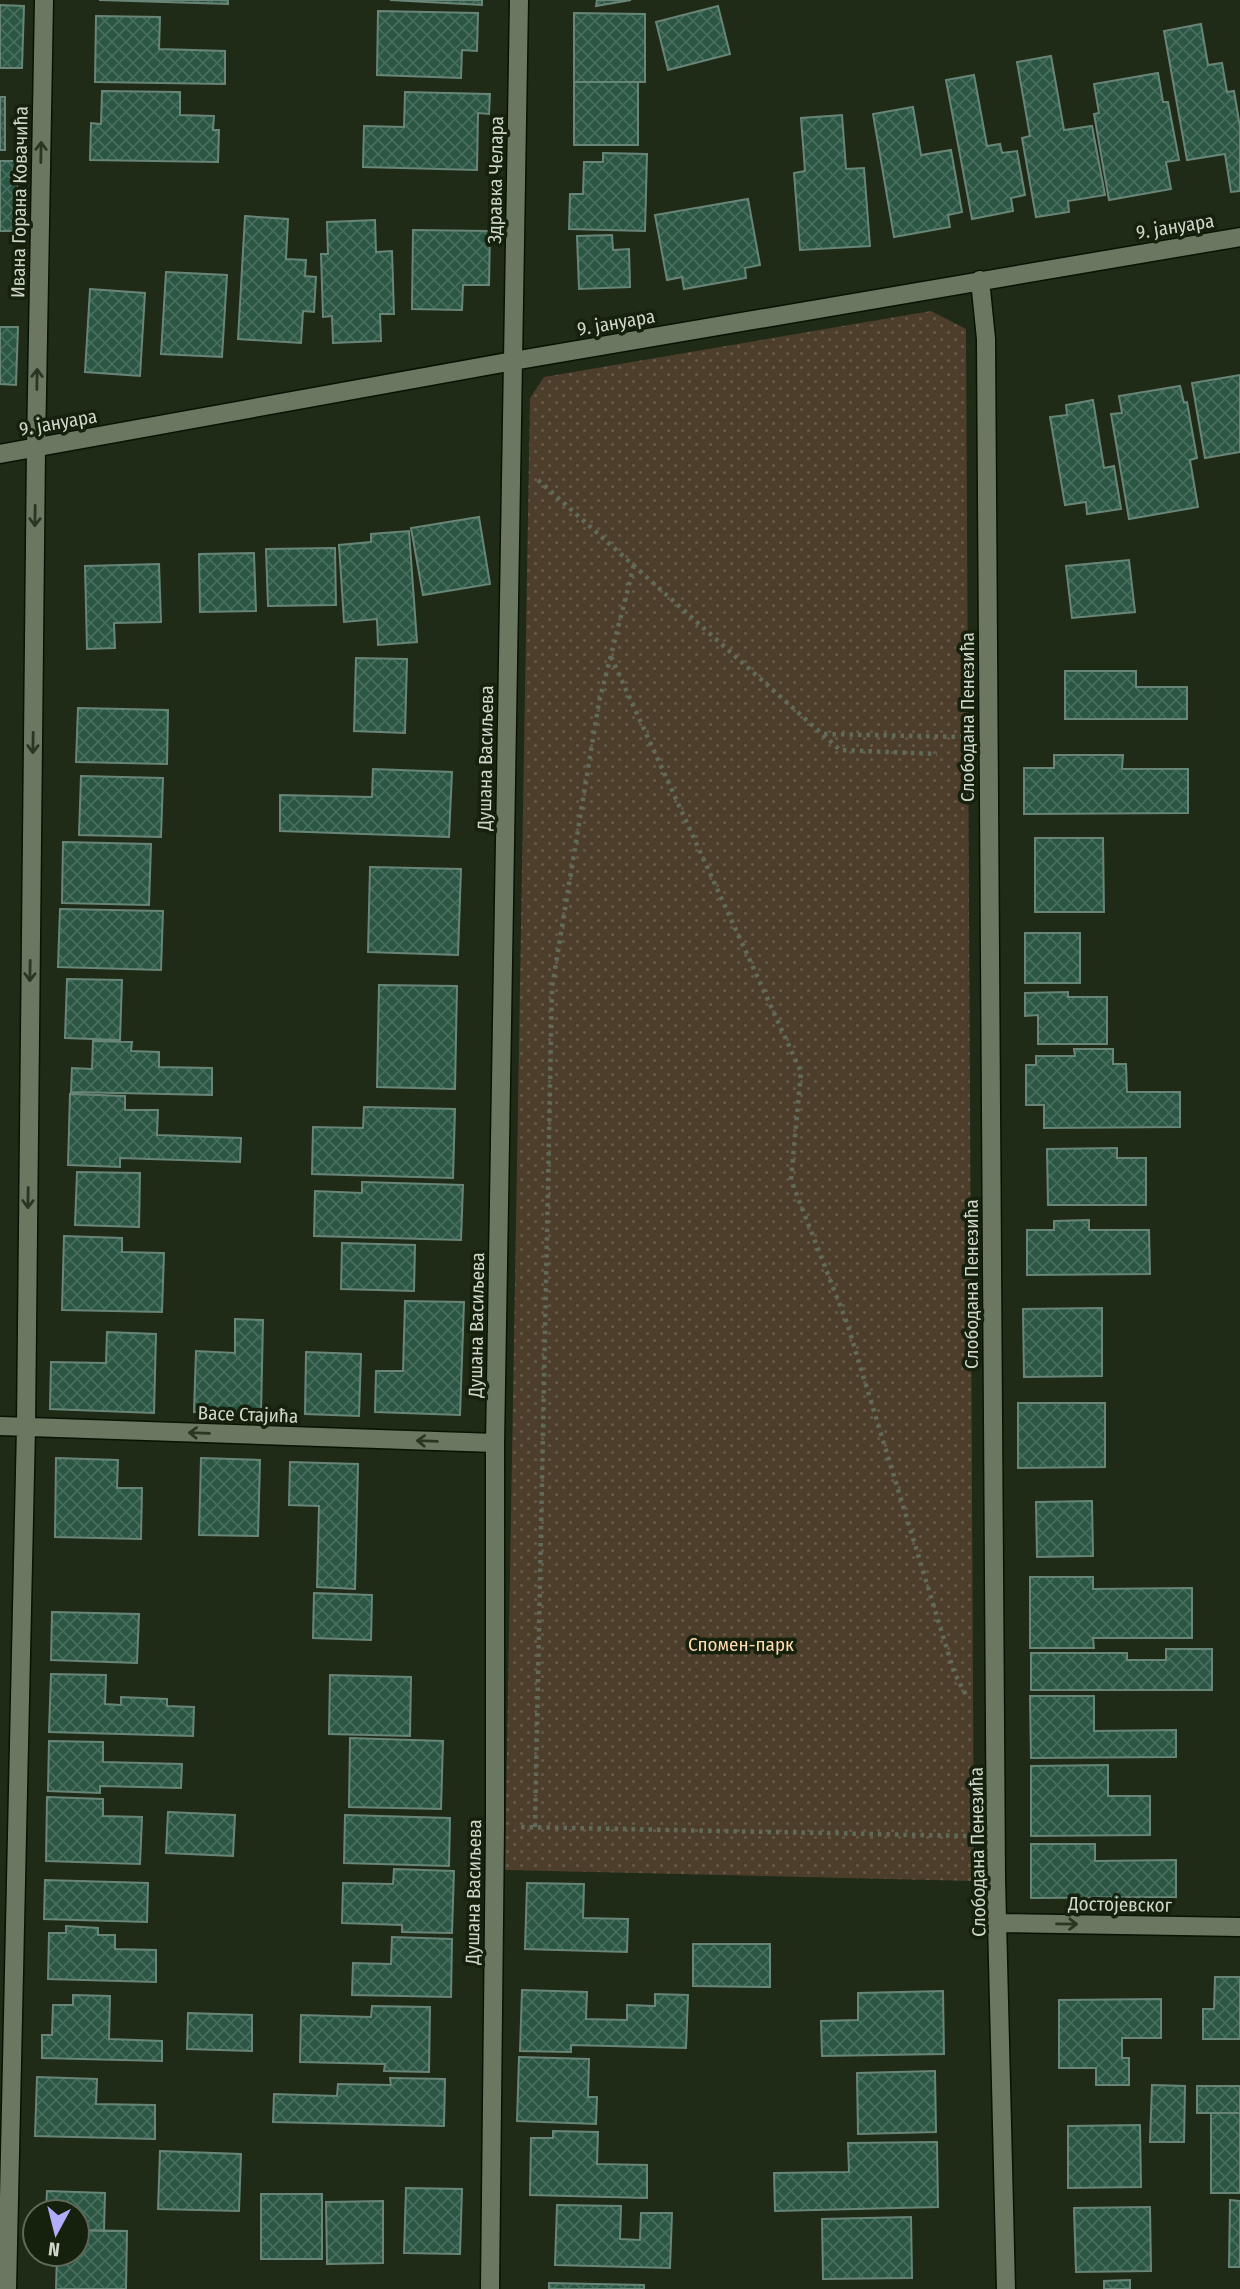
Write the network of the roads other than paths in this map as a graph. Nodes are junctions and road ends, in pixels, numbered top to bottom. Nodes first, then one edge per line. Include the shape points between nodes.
1 (44, 0) edge
2 (519, 0) edge
3 (1240, 237) edge
4 (980, 280) junction
5 (513, 361) junction
6 (36, 448) junction
7 (0, 454) edge
8 (0, 1426) edge
9 (26, 1427) junction
10 (495, 1443) junction
11 (999, 1923) junction
12 (1240, 1927) edge
13 (7, 2289) edge
14 (490, 2289) edge
15 (1006, 2289) edge

6 -> 1 street, Ивана Горана Ковачића
2 - 5 street, Здравка Челара
3 - 4 street, 9. јануара
4 - 5 street, 9. јануара
4 - 11 street, Слободана Пенезића via 986,340
5 - 6 street, 9. јануара
5 - 10 street, Душана Васиљева
6 - 7 street, 9. јануара
6 -> 9 street, Ивана Горана Ковачића
8 - 9 street, Васе Стајића
10 -> 9 street, Васе Стајића
9 - 13 street, Ивана Горана Ковачића
10 - 14 street, Душана Васиљева
11 -> 12 street, Достојевског
11 - 15 street, Слободана Пенезића

